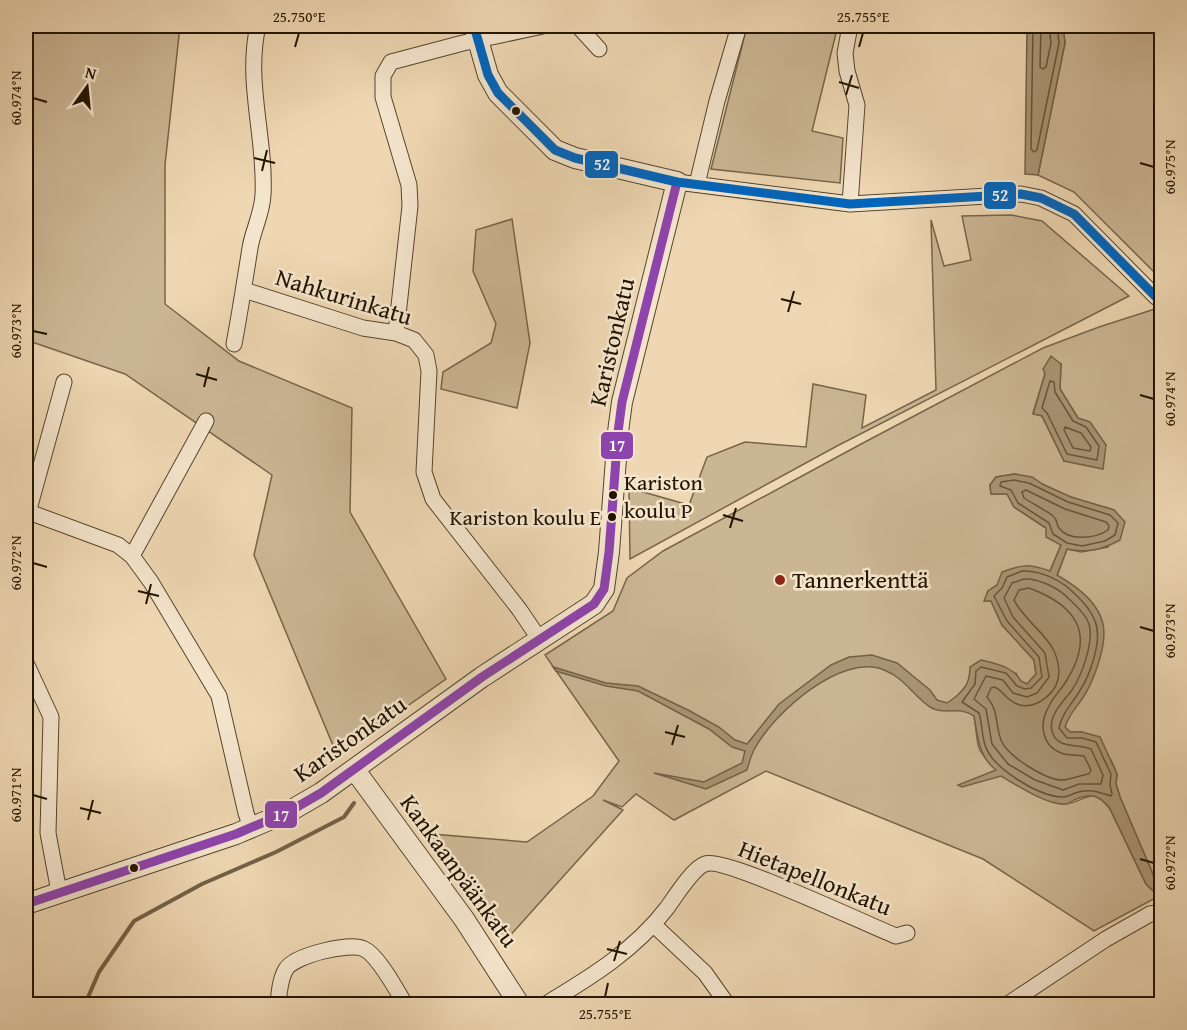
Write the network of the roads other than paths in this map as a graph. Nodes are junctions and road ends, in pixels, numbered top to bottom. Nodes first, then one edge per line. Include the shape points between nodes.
1 (258, 26) edge
2 (543, 26) edge
3 (578, 26) edge
4 (739, 26) edge
5 (850, 26) edge
6 (477, 33) edge
7 (599, 49) dead end
8 (677, 182) junction
9 (697, 184) junction
10 (850, 204) junction
11 (244, 290) junction
12 (1161, 296) edge
13 (396, 333) junction
14 (234, 344) dead end
15 (64, 382) dead end
16 (206, 422) dead end
17 (26, 514) edge
18 (132, 556) junction
19 (540, 640) junction
20 (26, 663) edge
21 (354, 769) junction
22 (252, 828) junction
23 (59, 892) junction
24 (26, 904) edge
25 (1156, 913) edge
26 (654, 925) junction
27 (907, 933) dead end
28 (572, 998) edge
29 (278, 1005) edge
30 (405, 1005) edge
31 (519, 1005) edge
32 (546, 1005) edge
33 (728, 1005) edge
34 (1008, 1005) edge

1 - 11 street via 254,40 255,77 263,196
2 - 6 street
3 - 7 street
4 - 9 street
5 - 10 street via 845,53 857,105
6 - 8 street via 488,75 498,93 555,150
6 - 13 street via 391,62 382,76 383,97 409,185
8 - 9 street
8 - 19 street, Karistonkatu via 622,402 604,589 594,604
9 - 10 street
10 - 12 street via 1021,194 1041,198 1074,214 1156,297
11 - 13 street, Nahkurinkatu via 363,328
11 - 14 street
13 - 19 street, Nahkurinkatu via 414,340 426,355 429,371 424,472 433,500
15 - 17 street
16 - 18 street
17 - 18 street via 118,545
18 - 22 street via 219,696
19 - 21 street, Karistonkatu
20 - 23 street via 51,717 48,833
21 - 22 street, Karistonkatu via 290,811
21 - 31 street, Kankaanpäänkatu via 464,919
22 - 23 street, Karistonkatu
23 - 24 street, Karistonkatu
25 - 34 street via 1107,939
26 - 27 street, Hietapellonkatu via 707,862 748,873 896,936
26 - 28 street, Hietapellonkatu
26 - 33 street via 705,973
28 - 32 street, Hietapellonkatu
29 - 30 street via 286,968 340,947 354,946 366,949

